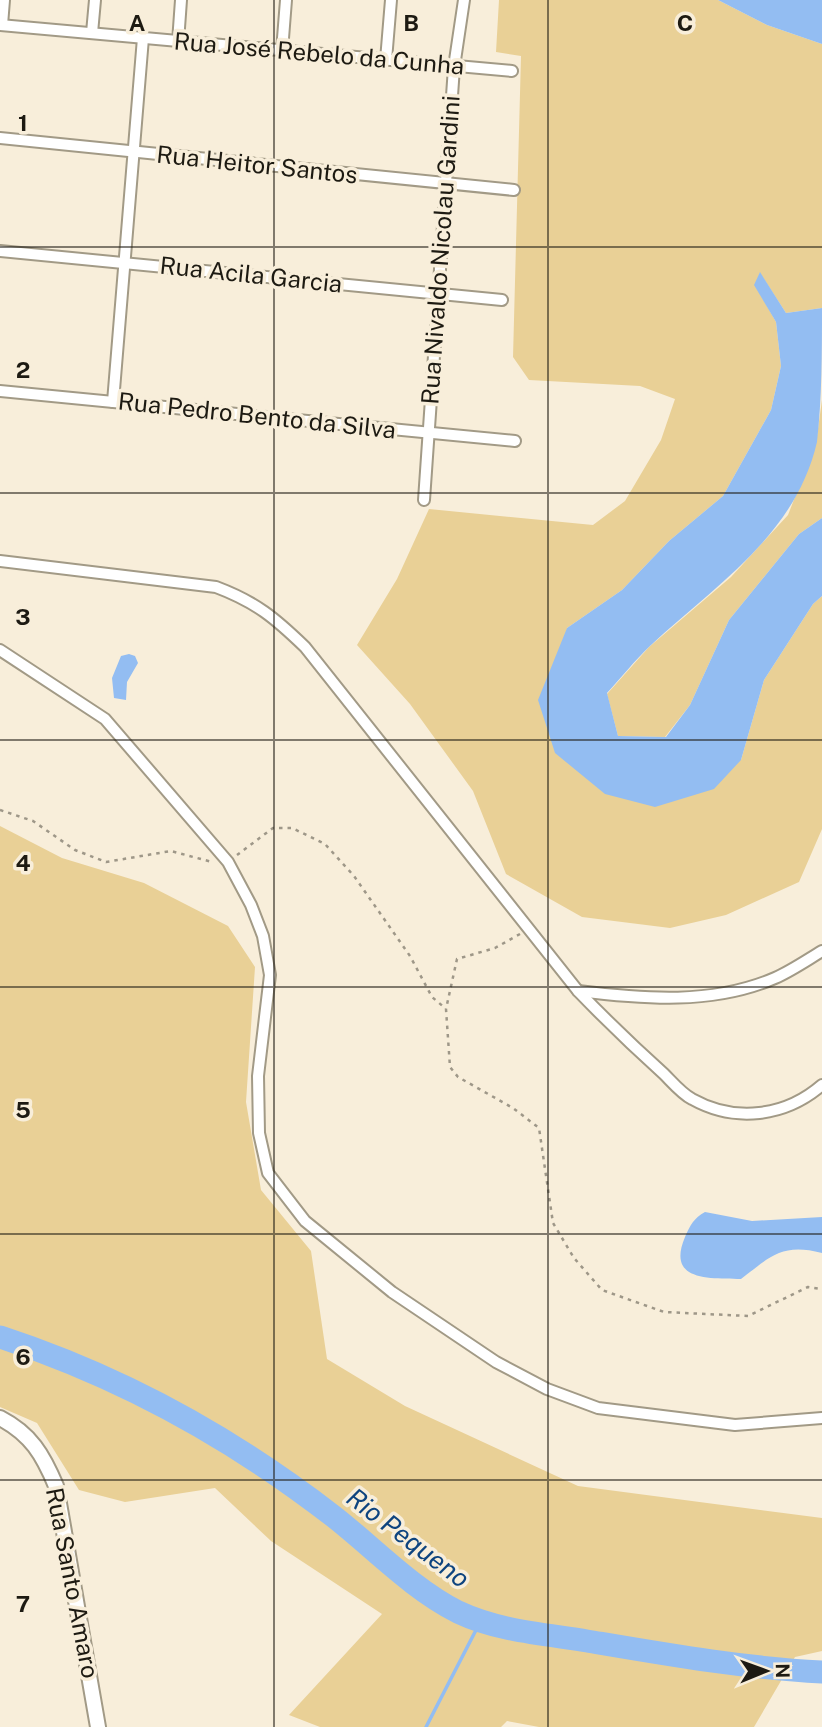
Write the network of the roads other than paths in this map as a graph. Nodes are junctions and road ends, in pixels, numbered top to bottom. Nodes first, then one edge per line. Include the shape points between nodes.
1 (4, 0) edge
2 (95, 0) edge
3 (181, 0) edge
4 (286, 0) edge
5 (391, 0) edge
6 (464, 0) edge
7 (1, 25) edge
8 (92, 33) junction
9 (143, 38) junction
10 (178, 41) junction
11 (282, 51) junction
12 (386, 60) junction
13 (454, 67) junction
14 (512, 71) dead end
15 (0, 138) edge
16 (134, 152) junction
17 (446, 184) junction
18 (514, 190) dead end
19 (0, 250) edge
20 (125, 263) junction
21 (438, 294) junction
22 (502, 300) dead end
23 (0, 391) edge
24 (113, 402) junction
25 (429, 432) junction
26 (515, 440) dead end
27 (424, 500) dead end
28 (0, 561) edge
29 (0, 650) edge
30 (822, 951) edge
31 (578, 991) junction
32 (822, 1085) edge
33 (0, 1418) edge
34 (822, 1418) edge
35 (98, 1727) edge

1 - 7 street
2 - 8 street
3 - 10 street
4 - 11 street
5 - 12 street
6 - 13 street, Rua Nivaldo Nicolau Gardini
7 - 8 street, Rua José Rebelo da Cunha
8 - 9 street, Rua José Rebelo da Cunha
9 - 10 street, Rua José Rebelo da Cunha
9 - 16 street
10 - 11 street, Rua José Rebelo da Cunha
11 - 12 street, Rua José Rebelo da Cunha
12 - 13 street, Rua José Rebelo da Cunha
13 - 14 street, Rua José Rebelo da Cunha
13 - 17 street, Rua Nivaldo Nicolau Gardini
15 - 16 street, Rua Heitor Santos
16 - 17 street, Rua Heitor Santos
16 - 20 street
17 - 18 street, Rua Heitor Santos
17 - 21 street, Rua Nivaldo Nicolau Gardini
19 - 20 street, Rua Acila Garcia
20 - 21 street, Rua Acila Garcia
20 - 24 street
21 - 22 street, Rua Acila Garcia
21 - 25 street, Rua Nivaldo Nicolau Gardini
23 - 24 street, Rua Pedro Bento da Silva
24 - 25 street, Rua Pedro Bento da Silva
25 - 26 street, Rua Pedro Bento da Silva
25 - 27 street, Rua Nivaldo Nicolau Gardini
28 - 31 street via 216,587 269,612 305,647
29 - 34 street via 105,719 228,862 263,936 270,975 258,1076 259,1133 268,1173 305,1221 392,1293 496,1362 547,1389 598,1408 735,1425
30 - 31 street via 774,978 716,995 648,999
31 - 32 street via 691,1099 741,1115 762,1115 808,1097
33 - 35 main road, Rua Santo Amaro via 41,1451 57,1486

